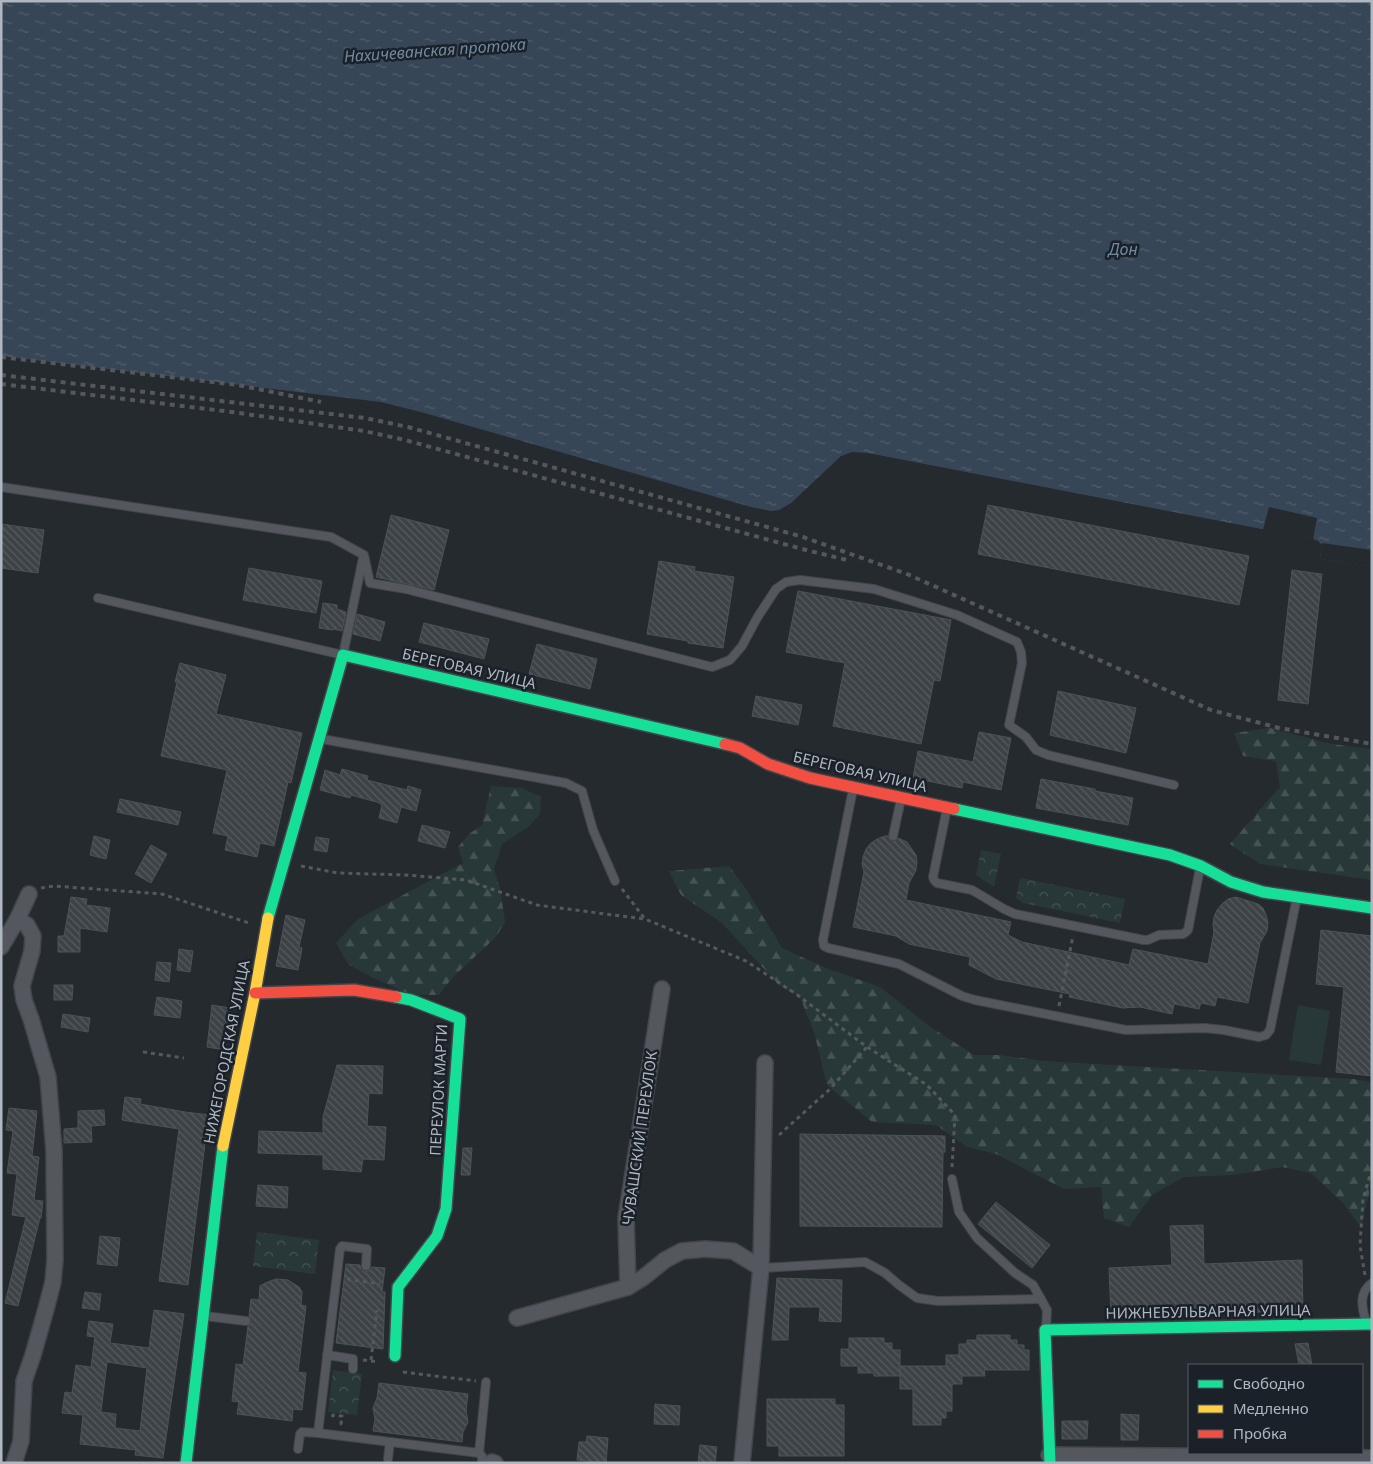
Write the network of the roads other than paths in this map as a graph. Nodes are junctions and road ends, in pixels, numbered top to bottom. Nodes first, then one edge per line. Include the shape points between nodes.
1 (1, 488) edge
2 (364, 556) junction
3 (98, 598) dead end
4 (342, 655) junction
5 (320, 739) junction
6 (1174, 784) dead end
7 (854, 788) junction
8 (901, 798) junction
9 (947, 807) junction
10 (894, 836) dead end
11 (1201, 866) junction
12 (615, 881) road end
13 (29, 894) road end
14 (1297, 897) junction
15 (1372, 908) edge
16 (17, 920) junction
17 (1, 947) edge
18 (662, 989) dead end
19 (255, 993) junction
20 (765, 1063) dead end
21 (952, 1179) road end
22 (366, 1266) dead end
23 (761, 1268) junction
24 (1369, 1285) edge
25 (628, 1288) junction
26 (1041, 1299) junction
27 (203, 1316) junction
28 (517, 1318) dead end
29 (246, 1321) dead end
30 (1369, 1324) edge
31 (1045, 1330) junction
32 (327, 1355) junction
33 (395, 1356) dead end
34 (352, 1369) dead end
35 (486, 1382) road end
36 (318, 1433) junction
37 (390, 1442) junction
38 (298, 1449) dead end
39 (1372, 1458) edge
40 (388, 1459) dead end
41 (1050, 1459) edge
42 (486, 1460) edge
43 (14, 1463) edge
44 (186, 1463) edge
45 (742, 1463) edge

1 - 2 lane via 331,537
2 - 4 lane
2 - 6 lane via 370,583 406,589 712,666 730,660 776,589 786,582 800,580 874,589 957,615 1017,642 1022,663 1008,725 1036,750
3 - 4 lane
4 - 5 street, НИЖЕГОРОДСКАЯ УЛИЦА
4 - 7 street, БЕРЕГОВАЯ УЛИЦА via 740,748 768,764
5 - 12 lane via 566,783 582,790 593,830
5 - 19 street, НИЖЕГОРОДСКАЯ УЛИЦА via 269,914
7 - 8 street, БЕРЕГОВАЯ УЛИЦА
7 - 14 lane via 824,946 899,964 969,998 1126,1030 1204,1028 1259,1037 1266,1035 1270,1030
8 - 9 street, БЕРЕГОВАЯ УЛИЦА
8 - 10 lane
9 - 11 street, БЕРЕГОВАЯ УЛИЦА via 1170,855
9 - 11 lane via 934,880 972,890 1010,912 1144,940 1159,935 1183,934
11 - 14 street, БЕРЕГОВАЯ УЛИЦА via 1246,892
13 - 16 street
14 - 15 street, БЕРЕГОВАЯ УЛИЦА
16 - 17 street
16 - 43 street via 27,925 33,936 22,986 48,1077 54,1151 55,1260 48,1300 24,1382 21,1441
18 - 25 street, ЧУВАШСКИЙ ПЕРЕУЛОК via 626,1218
19 - 27 street, НИЖЕГОРОДСКАЯ УЛИЦА via 223,1144
19 - 33 street, ПЕРЕУЛОК МАРТИ via 354,990 411,1000 460,1019 446,1209 437,1236 398,1287
20 - 23 street
21 - 26 lane via 959,1212 977,1238 1033,1285
22 - 32 lane via 367,1249 342,1246
23 - 25 street via 733,1251 682,1251
23 - 26 lane via 865,1262 886,1272 916,1298 938,1301
23 - 45 street
24 - 30 lane via 1361,1304
25 - 28 street
26 - 31 lane via 1047,1310
27 - 29 lane
27 - 44 street, НИЖЕГОРОДСКАЯ УЛИЦА
30 - 31 street, НИЖНЕБУЛЬВАРНАЯ УЛИЦА
31 - 41 street
32 - 34 lane via 353,1359
32 - 36 lane
35 - 42 lane
36 - 37 lane
36 - 38 lane via 302,1432
37 - 40 lane
37 - 42 lane
39 - 41 street

